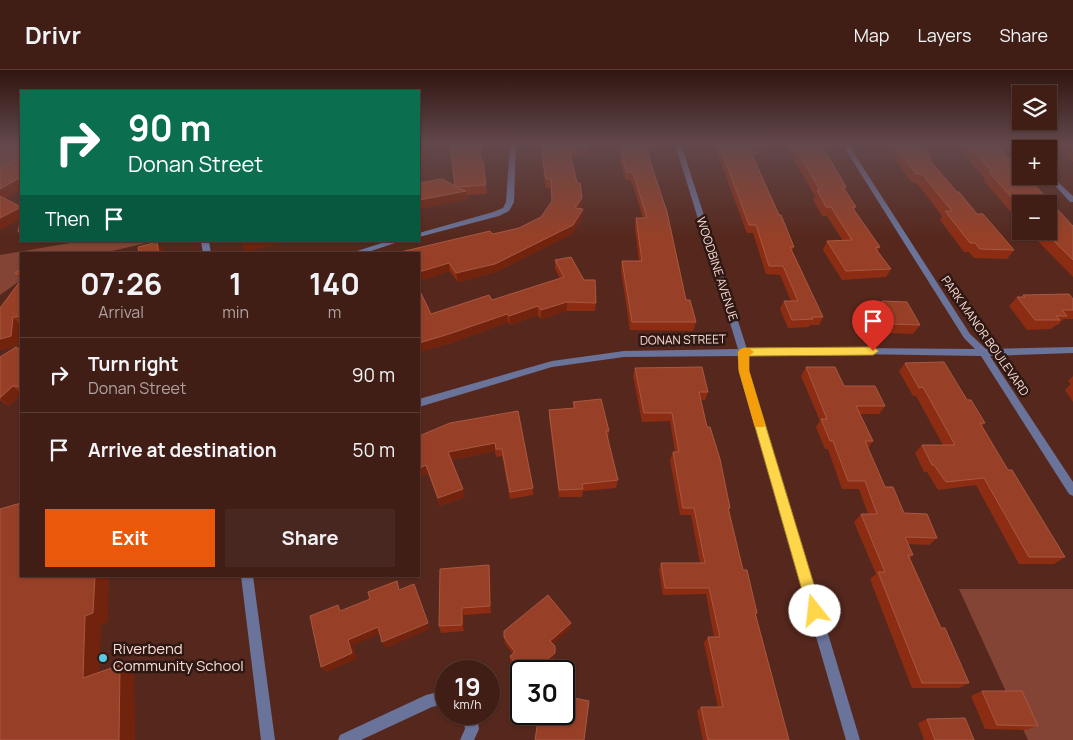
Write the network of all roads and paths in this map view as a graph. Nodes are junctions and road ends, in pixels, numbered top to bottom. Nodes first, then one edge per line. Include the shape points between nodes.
1 (511, 175) edge
2 (688, 175) edge
3 (865, 175) edge
4 (1057, 184) edge
5 (1073, 200) edge
6 (420, 235) edge
7 (394, 242) edge
8 (359, 252) edge
9 (1073, 350) edge
10 (743, 352) junction
11 (983, 352) junction
12 (420, 403) edge
13 (1073, 491) edge
14 (247, 577) edge
15 (435, 699) edge
16 (471, 725) edge
17 (268, 740) edge
18 (345, 740) edge
19 (467, 740) edge
20 (853, 740) edge

1 - 6 street via 510,202 506,209
2 - 10 street, WOODBINE AVENUE
3 - 11 street, PARK MANOR BOULEVARD via 966,336
4 - 5 street
7 - 8 street
9 - 11 street, DONAN STREET
10 - 11 street, DONAN STREET
10 - 12 street, DONAN STREET via 624,354 552,364
10 - 20 street, WOODBINE AVENUE via 744,371
11 - 13 street, PARK MANOR BOULEVARD
14 - 17 street
15 - 18 street
16 - 19 street

